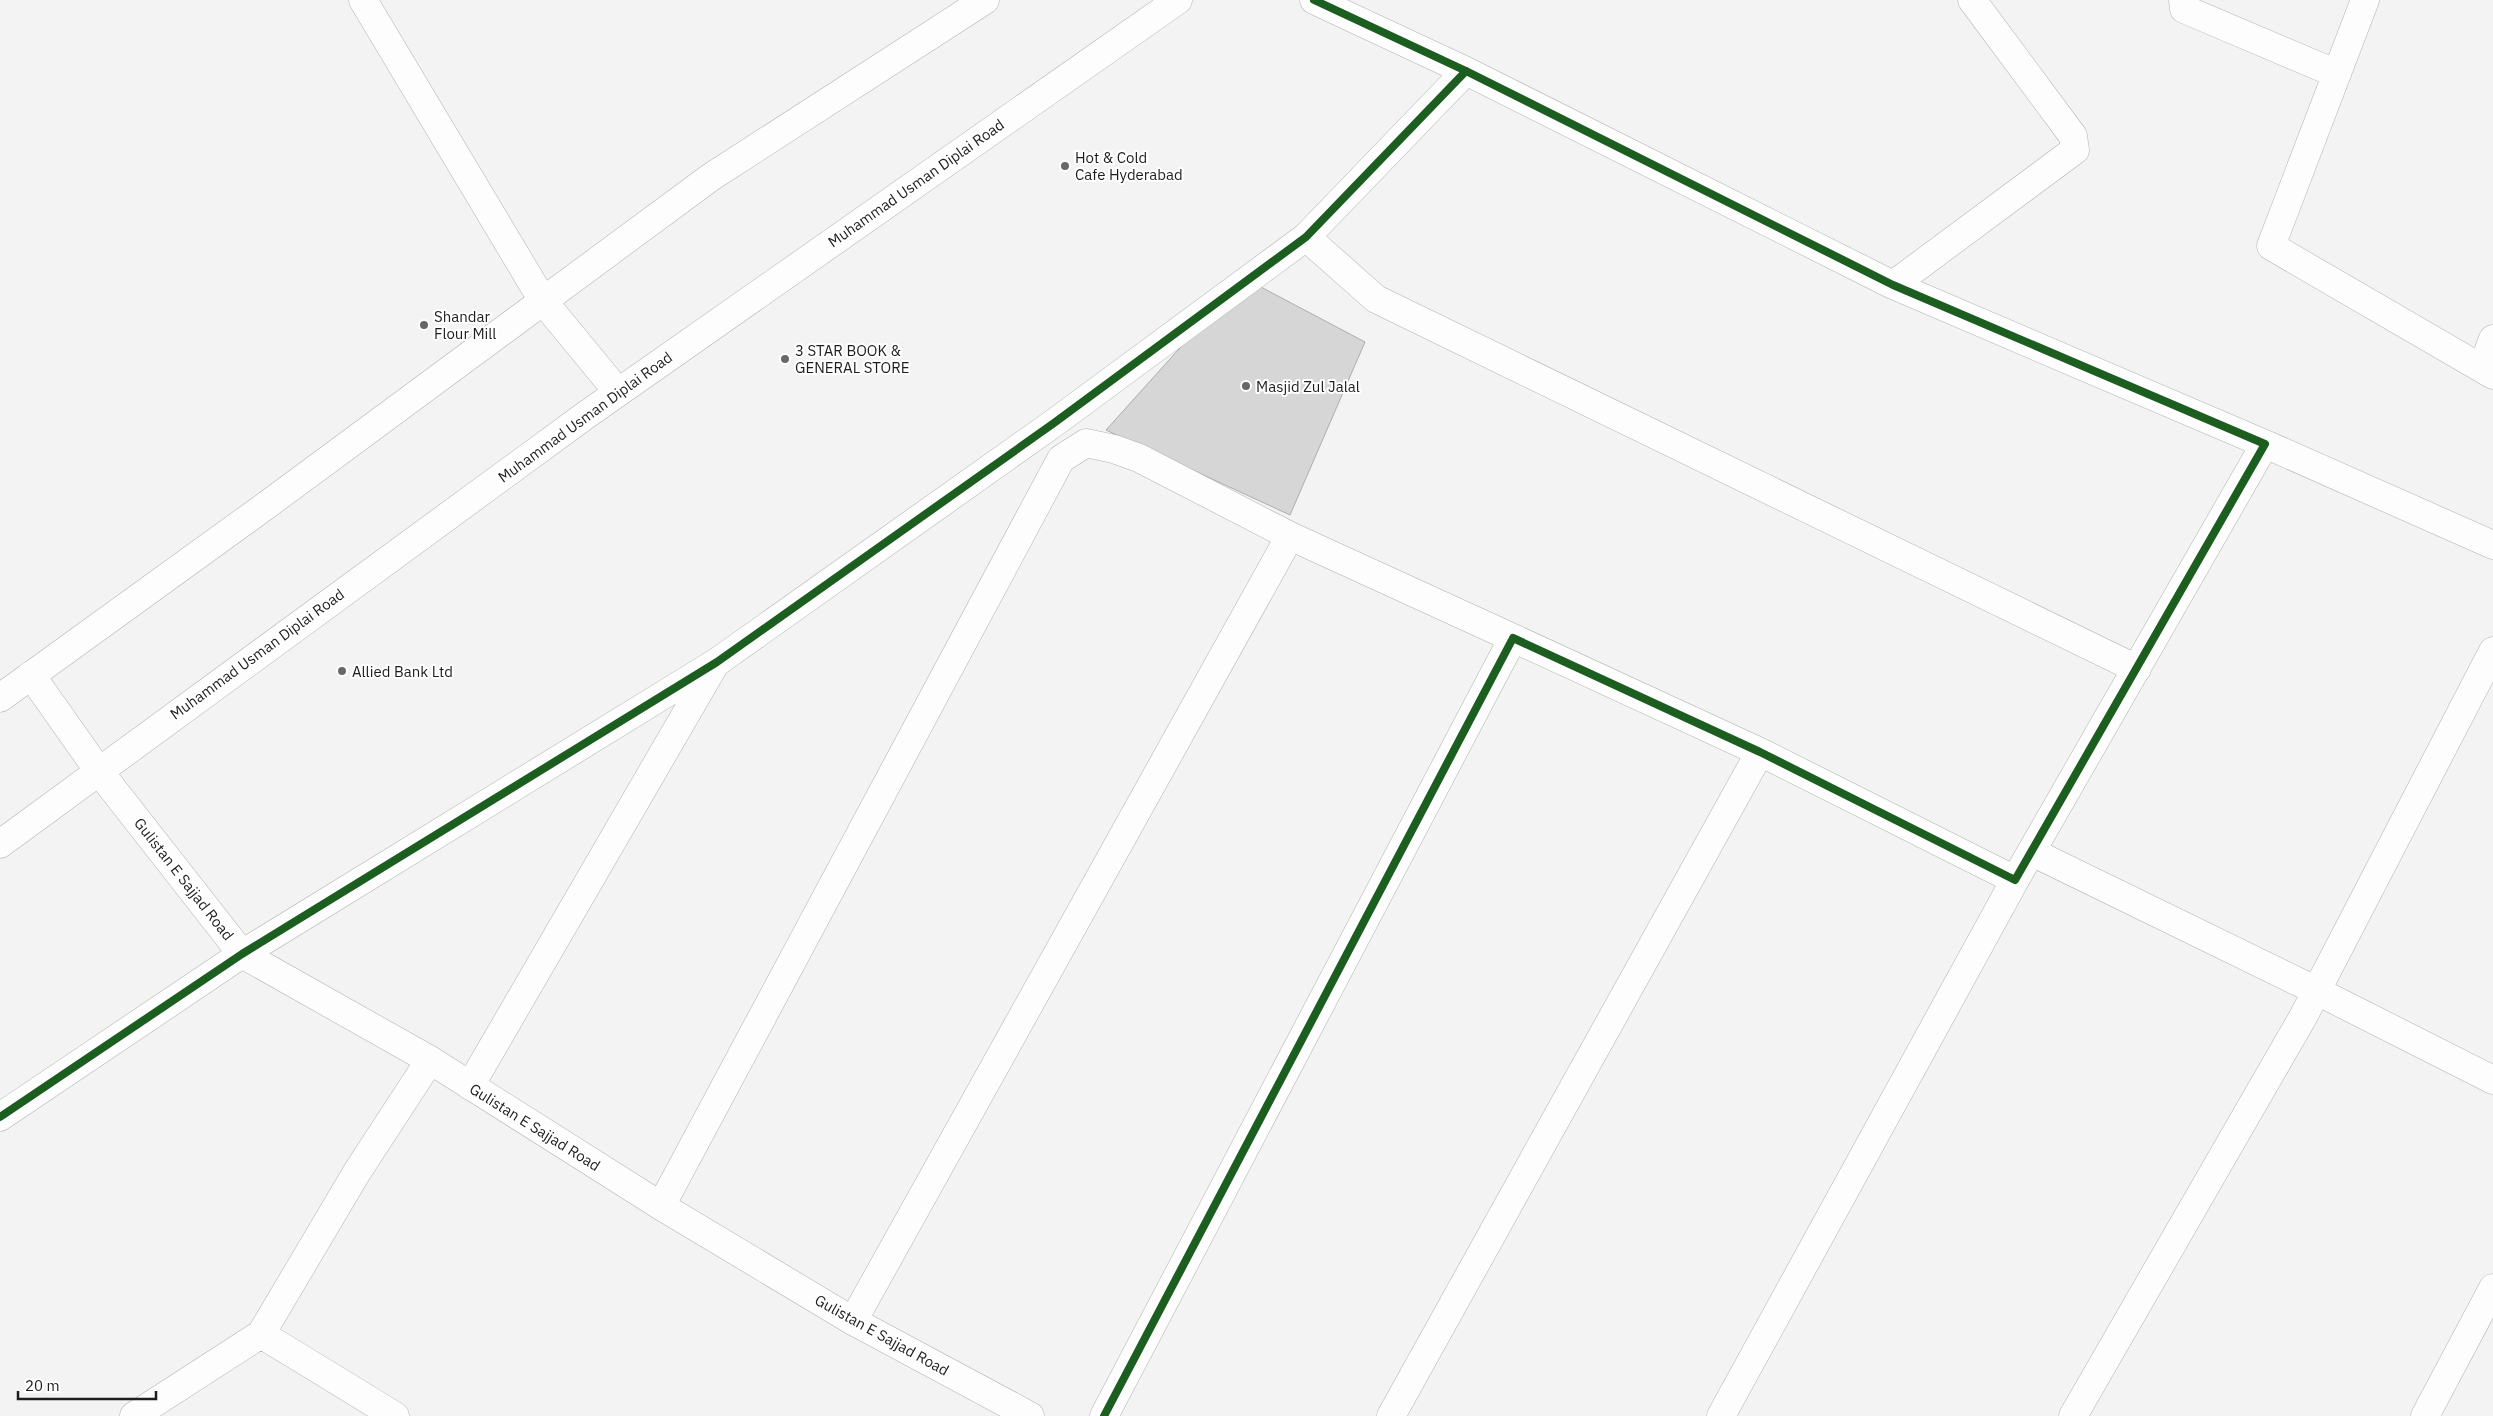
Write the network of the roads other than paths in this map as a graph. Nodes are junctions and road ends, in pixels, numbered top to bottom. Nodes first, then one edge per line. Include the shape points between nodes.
1 (362, 0) edge
2 (985, 0) edge
3 (1178, 0) edge
4 (1314, 0) edge
5 (1972, 0) edge
6 (2183, 0) edge
7 (2365, 0) edge
8 (1466, 71) junction
9 (2337, 74) junction
10 (1306, 237) junction
11 (1893, 285) junction
12 (543, 301) junction
13 (2493, 339) edge
14 (2487, 371) edge
15 (618, 392) junction
16 (2265, 444) junction
17 (1290, 536) junction
18 (2493, 545) edge
19 (1513, 638) junction
20 (2493, 651) edge
21 (717, 662) junction
22 (2137, 669) junction
23 (31, 675) junction
24 (0, 698) edge
25 (1760, 752) junction
26 (98, 770) junction
27 (0, 844) edge
28 (2032, 852) junction
29 (2015, 880) junction
30 (242, 954) junction
31 (2317, 991) junction
32 (430, 1060) junction
33 (2493, 1080) edge
34 (470, 1086) junction
35 (0, 1117) edge
36 (662, 1206) junction
37 (2493, 1288) edge
38 (853, 1321) junction
39 (261, 1334) junction
40 (134, 1416) edge
41 (395, 1416) edge
42 (1030, 1416) edge
43 (1104, 1416) edge
44 (1392, 1416) edge
45 (1721, 1416) edge
46 (2072, 1416) edge
47 (2425, 1416) edge

1 - 12 street
2 - 12 street via 711,177
3 - 15 street, Muhammad Usman Diplai Road
4 - 8 street
5 - 11 street via 2073,136 2074,150
6 - 9 street via 2184,9
7 - 9 street
8 - 10 street
8 - 11 street
9 - 14 street via 2271,246
10 - 21 street via 1054,423
10 - 22 street via 1376,299
11 - 16 street
12 - 15 street
12 - 23 street
13 - 14 street
15 - 26 street, Muhammad Usman Diplai Road
16 - 18 street
16 - 22 street
17 - 19 street
17 - 36 street via 1139,458 1114,449 1086,443 1061,459
17 - 38 street
19 - 25 street
19 - 43 street
20 - 31 street
21 - 30 street
21 - 34 street
22 - 28 street
23 - 24 street
23 - 26 street, Gulistan E Sajjad Road
25 - 29 street
25 - 44 street
26 - 27 street, Muhammad Usman Diplai Road
26 - 30 street, Gulistan E Sajjad Road
28 - 29 street
28 - 31 street
29 - 45 street
30 - 32 street, Gulistan E Sajjad Road
30 - 35 street
31 - 33 street
31 - 46 street
32 - 34 street, Gulistan E Sajjad Road
32 - 39 street via 357,1172
34 - 36 street, Gulistan E Sajjad Road
36 - 38 street, Gulistan E Sajjad Road
37 - 47 street
38 - 42 street, Gulistan E Sajjad Road
39 - 40 street
39 - 41 street

